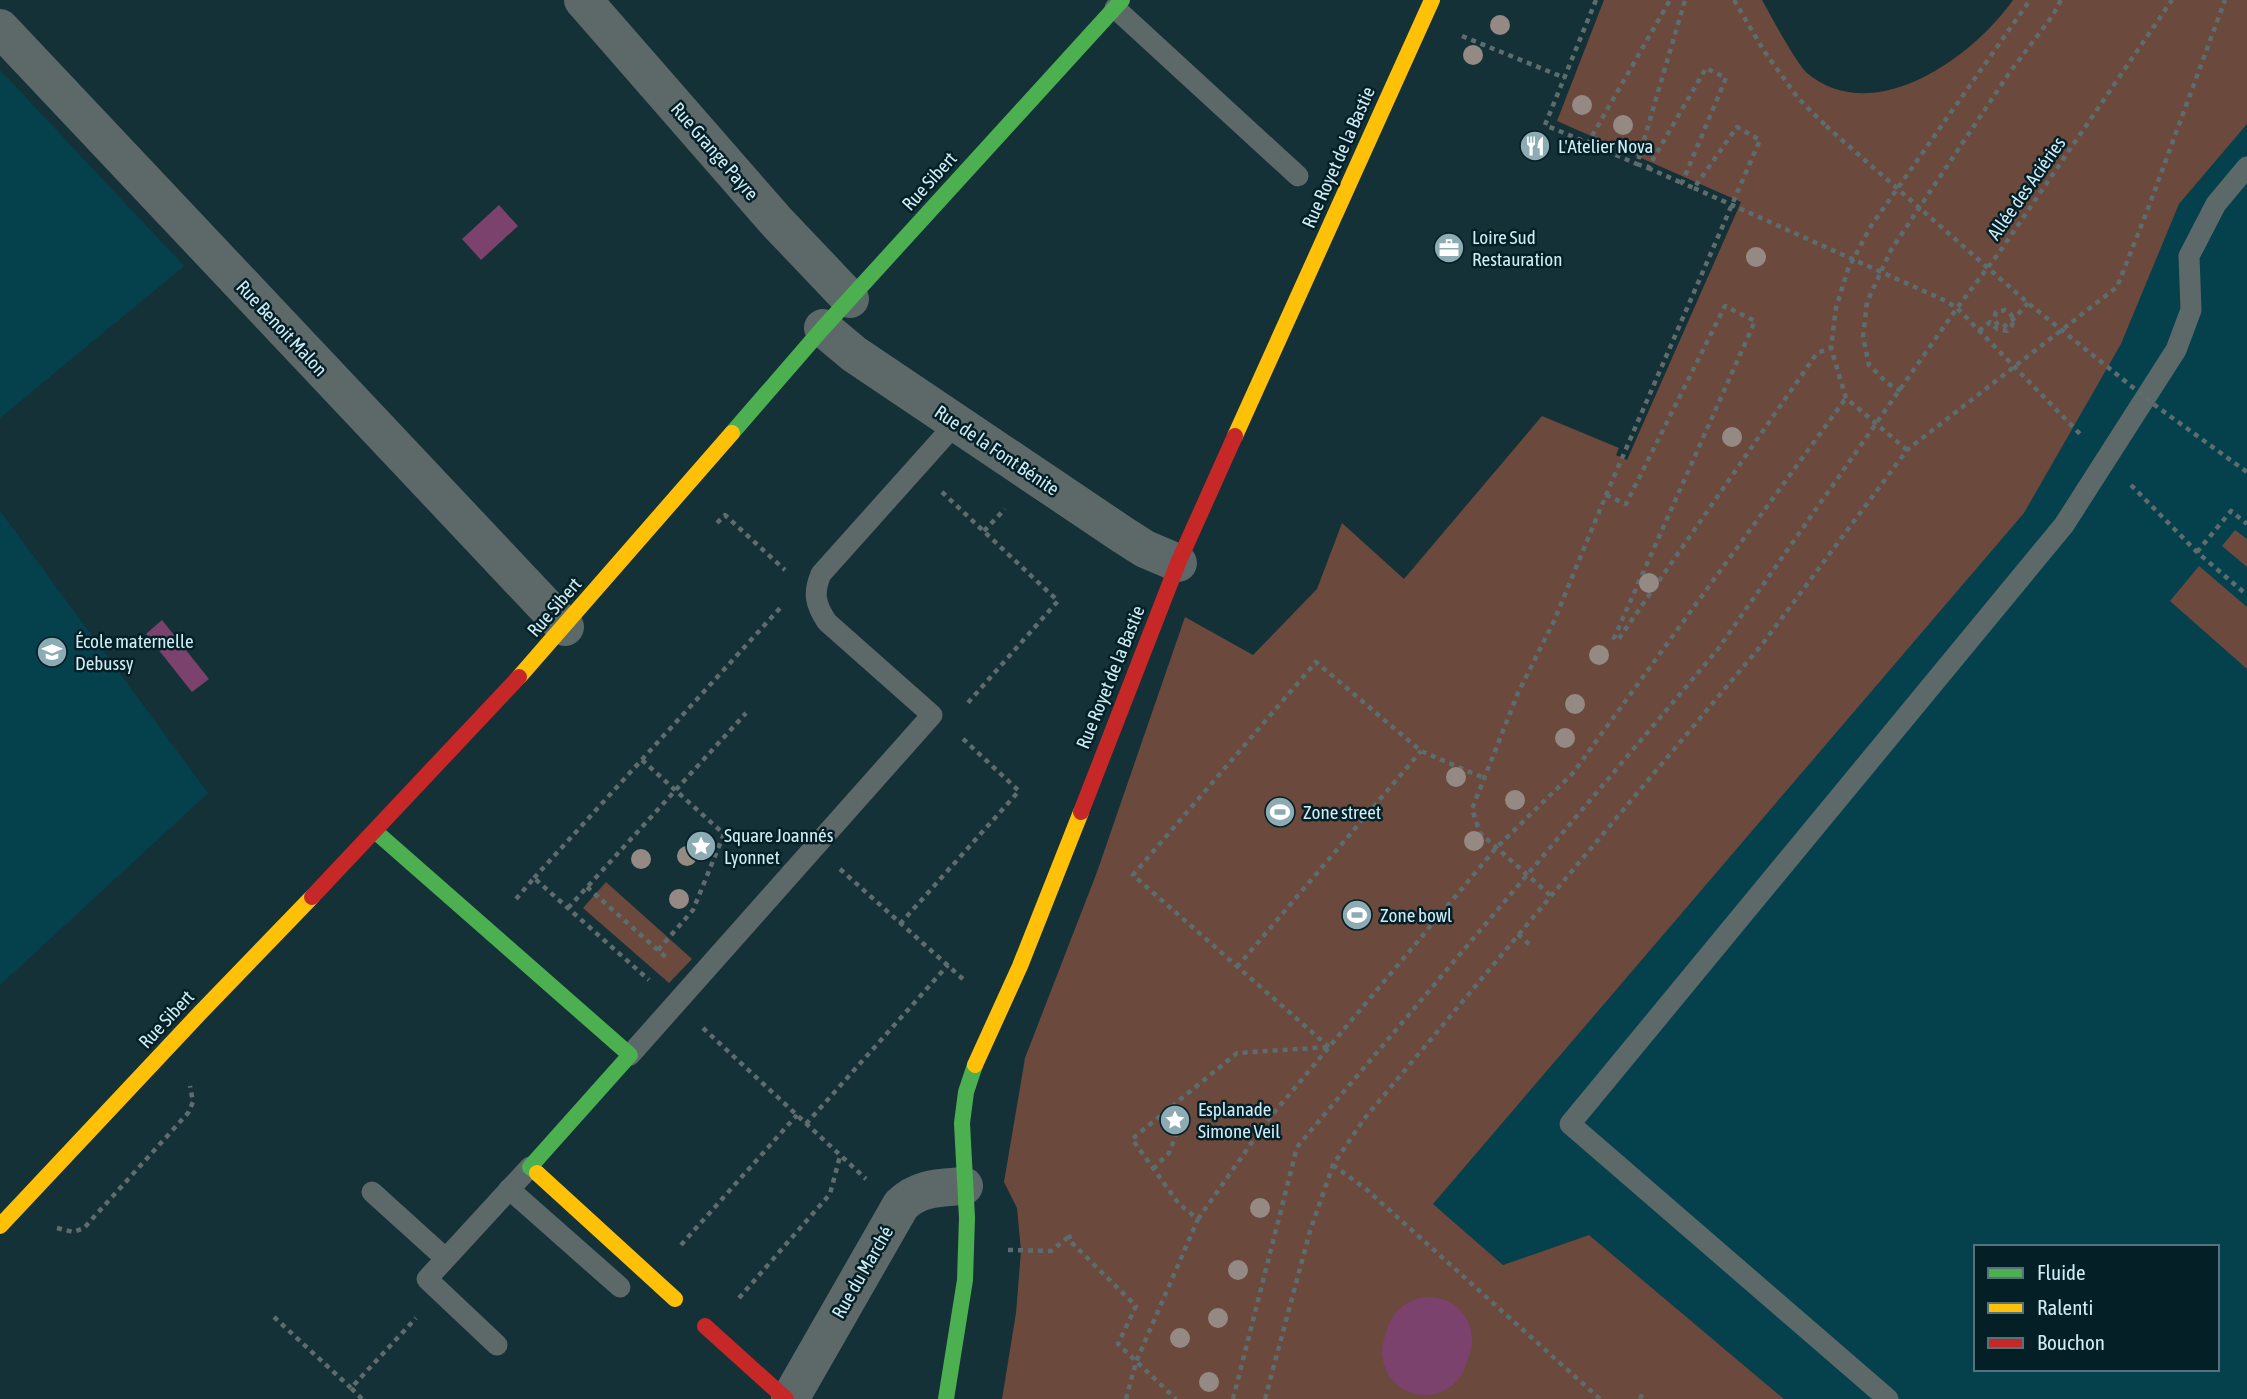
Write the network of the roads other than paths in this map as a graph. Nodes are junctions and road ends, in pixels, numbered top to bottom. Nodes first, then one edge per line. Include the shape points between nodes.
1 (583, 0) edge
2 (1432, 0) edge
3 (1119, 4) edge
4 (0, 28) edge
5 (2247, 167) edge
6 (1298, 176) dead end
7 (850, 299) junction
8 (823, 328) junction
9 (957, 422) junction
10 (1178, 562) junction
11 (565, 627) junction
12 (376, 832) junction
13 (630, 1055) junction
14 (530, 1167) junction
15 (964, 1186) junction
16 (509, 1189) junction
17 (372, 1192) dead end
18 (0, 1226) edge
19 (445, 1258) junction
20 (620, 1287) dead end
21 (675, 1299) dead end
22 (707, 1328) road end
23 (497, 1345) dead end
24 (788, 1399) edge
25 (946, 1399) edge
26 (1888, 1399) edge

1 - 7 street, Rue Grange Payre
2 - 10 street, Rue Royet de la Bastie
3 - 6 lane
3 - 7 street, Rue Sibert
4 - 11 street, Rue Benoit Malon
5 - 26 lane via 2216,204 2189,256 2191,310 2176,350 2064,525 1570,1124
7 - 8 street, Rue Sibert
8 - 9 street, Rue de la Font Bénite
8 - 11 street, Rue Sibert
9 - 10 street, Rue de la Font Bénite via 1145,549
9 - 13 lane via 821,574 814,590 817,607 827,622 932,715
10 - 15 street, Rue Royet de la Bastie via 966,1092
11 - 12 street, Rue Sibert
12 - 13 street
12 - 18 street, Rue Sibert
13 - 14 street
14 - 16 lane
14 - 21 street
15 - 24 street, Rue du Marché via 921,1190 901,1205
15 - 25 street, Rue Royet de la Bastie via 965,1280
16 - 19 lane
16 - 20 lane
17 - 19 lane
19 - 23 lane via 426,1279
22 - 24 street

